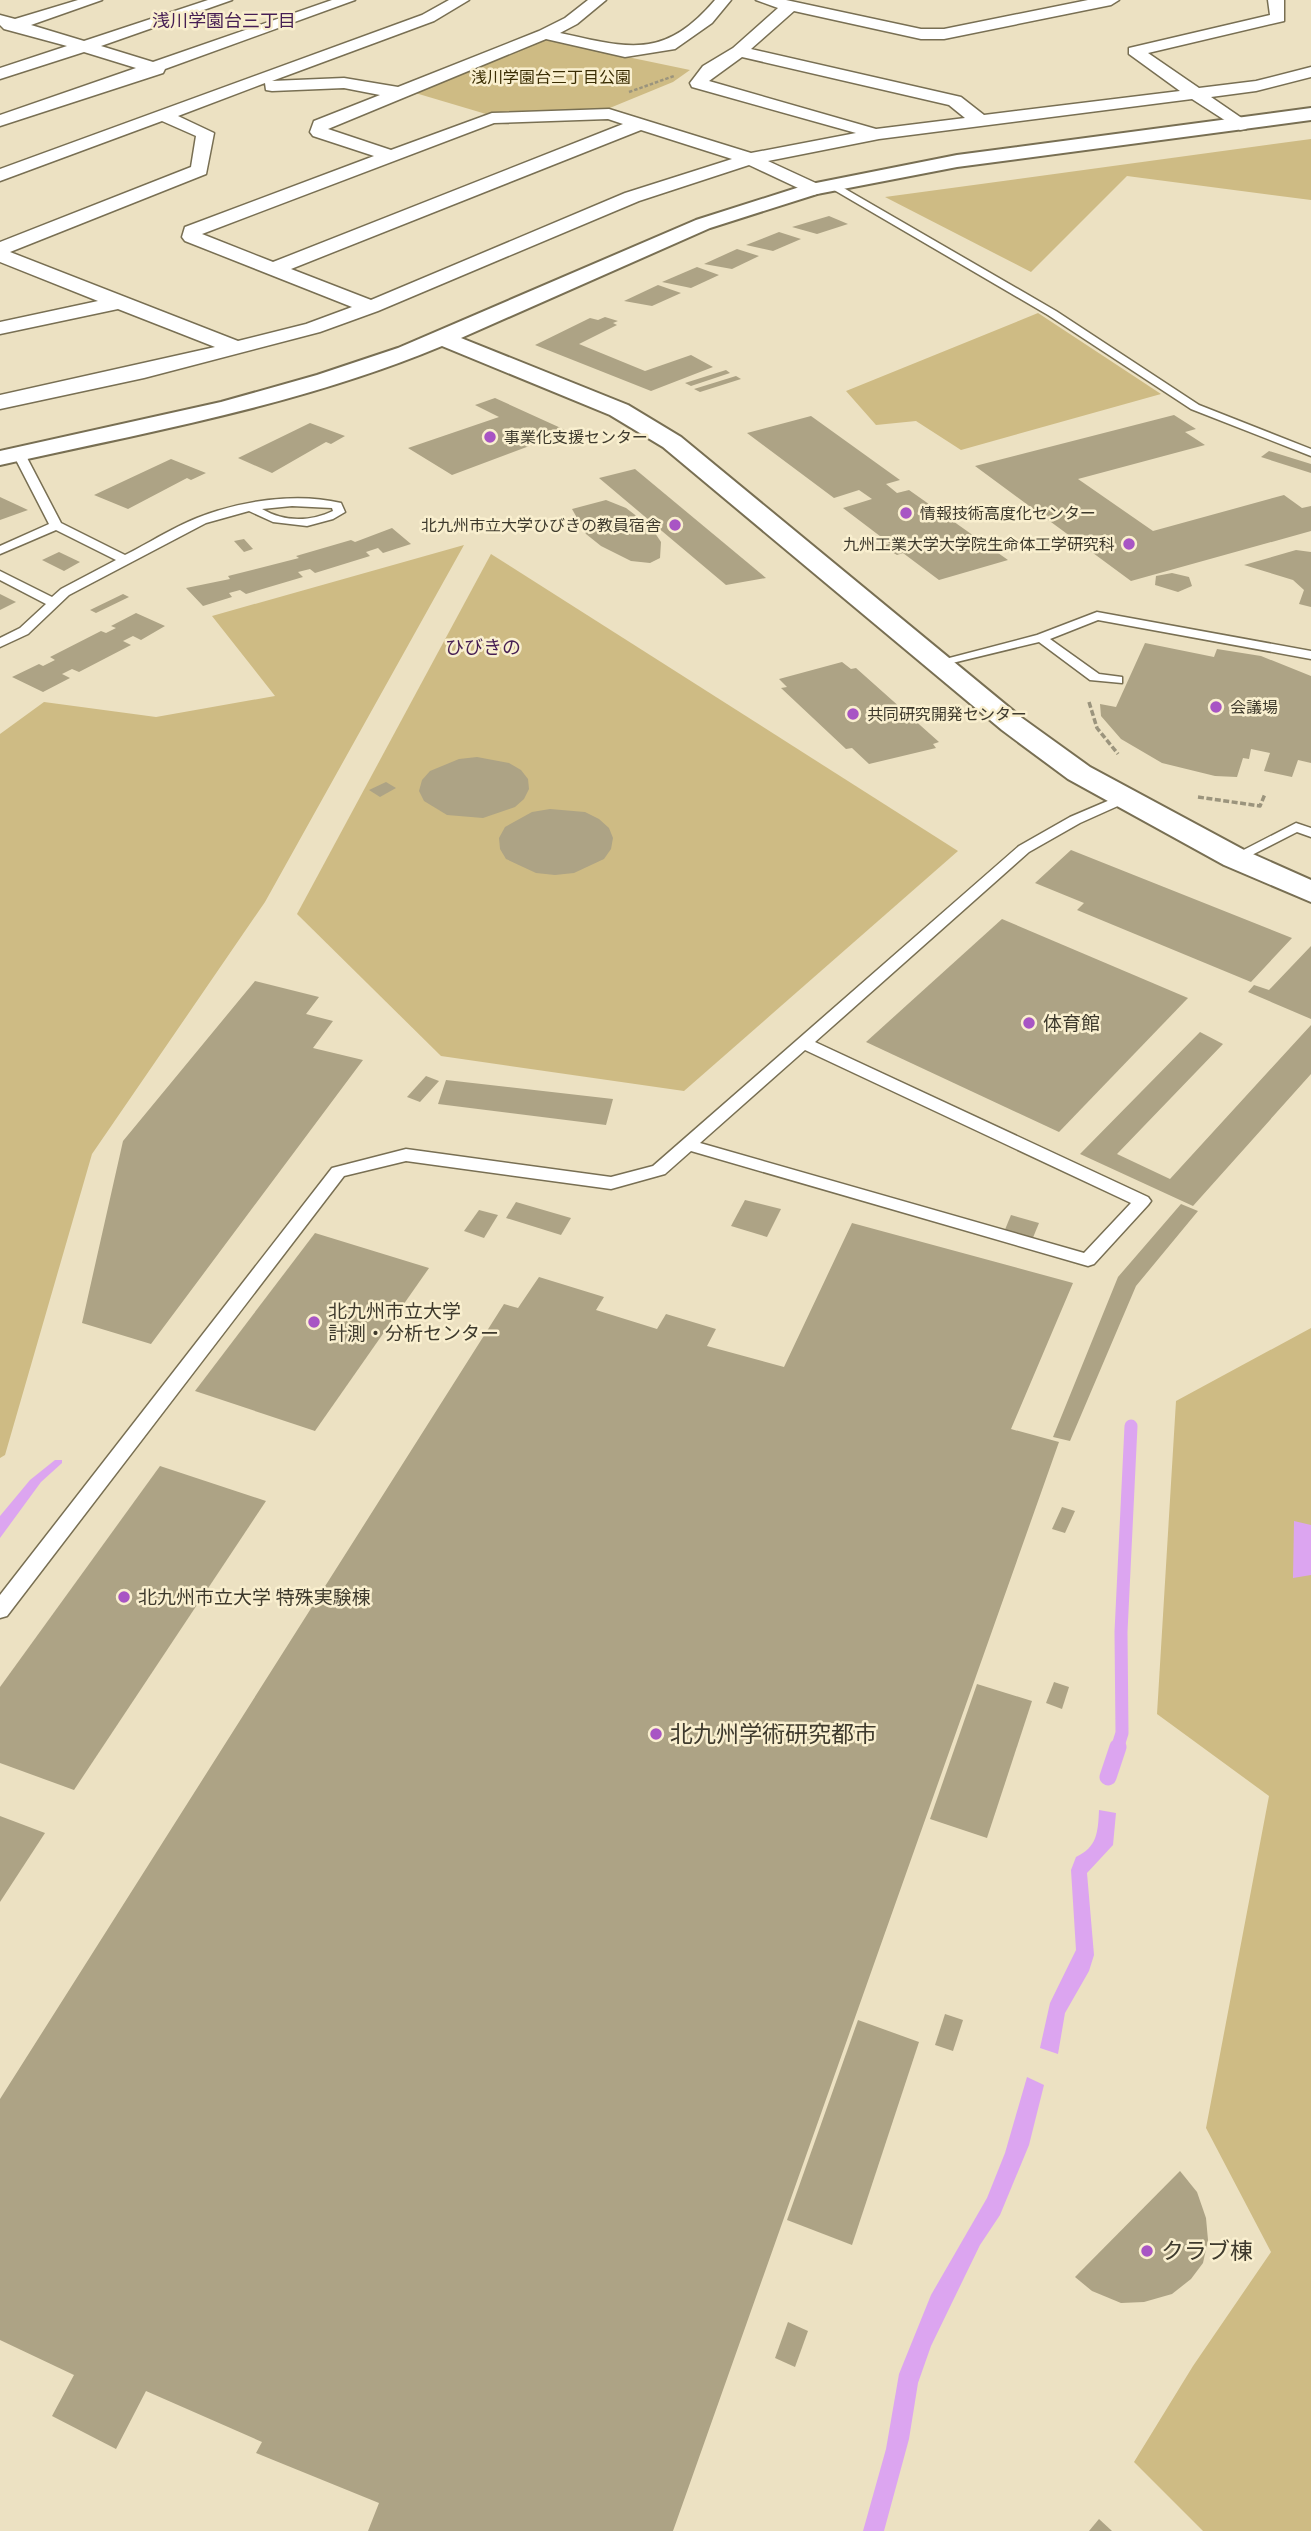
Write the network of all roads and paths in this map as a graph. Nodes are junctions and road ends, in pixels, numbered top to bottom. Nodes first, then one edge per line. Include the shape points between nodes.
1 (94, 0) edge
2 (224, 0) edge
3 (347, 0) edge
4 (461, 0) edge
5 (598, 0) edge
6 (723, 0) edge
7 (764, 0) edge
8 (846, 0) edge
9 (1111, 0) edge
10 (1276, 0) edge
11 (1077, 3) edge
12 (790, 6) junction
13 (977, 13) dead end
14 (835, 15) junction
15 (999, 23) junction
16 (5, 25) edge
17 (545, 34) junction
18 (83, 46) junction
19 (739, 51) junction
20 (152, 68) junction
21 (1311, 72) edge
22 (0, 74) edge
23 (177, 76) dead end
24 (202, 84) dead end
25 (248, 85) junction
26 (227, 92) junction
27 (400, 93) junction
28 (1197, 95) junction
29 (1311, 114) edge
30 (164, 116) junction
31 (0, 121) edge
32 (981, 122) junction
33 (640, 124) junction
34 (1240, 125) junction
35 (879, 134) junction
36 (389, 155) junction
37 (750, 159) junction
38 (0, 175) edge
39 (823, 187) junction
40 (0, 249) edge
41 (0, 255) edge
42 (272, 269) junction
43 (120, 303) junction
44 (371, 307) junction
45 (0, 328) edge
46 (441, 338) junction
47 (239, 349) junction
48 (0, 402) edge
49 (1311, 453) edge
50 (9, 456) edge
51 (253, 509) junction
52 (56, 524) junction
53 (0, 550) edge
54 (125, 560) junction
55 (0, 575) edge
56 (54, 603) junction
57 (1041, 638) junction
58 (0, 643) edge
59 (1311, 655) edge
60 (940, 663) junction
61 (1095, 677) junction
62 (1116, 680) dead end
63 (1124, 762) dead end
64 (1190, 794) dead end
65 (1265, 794) dead end
66 (1124, 798) junction
67 (1311, 833) edge
68 (1235, 858) junction
69 (1311, 892) edge
70 (804, 1043) junction
71 (688, 1145) junction
72 (0, 1611) edge

1 - 16 street
2 - 18 street
3 - 20 street
4 - 25 street via 428,18
5 - 17 street
6 - 17 street via 706,20 669,46 625,52
7 - 12 street
8 - 14 street
9 - 11 street
10 - 28 street via 1278,18 1135,51
11 - 15 street
12 - 14 street
12 - 19 street
13 - 15 street
14 - 15 street via 921,34
16 - 18 street
17 - 27 street
18 - 20 street
18 - 22 street
19 - 32 street via 955,101
19 - 35 street via 698,83
20 - 23 street
20 - 31 street
21 - 28 street
24 - 26 street
25 - 26 street
25 - 27 street via 344,83
26 - 30 street
27 - 36 street via 320,125 318,132
28 - 32 street
28 - 34 street
29 - 34 street
30 - 38 street
30 - 40 street via 205,133 200,170
32 - 35 street
33 - 36 street via 609,114 492,118
33 - 37 street
33 - 42 street
34 - 39 street via 957,161
35 - 37 street
36 - 42 street via 192,231 192,237
37 - 39 street
37 - 44 street via 632,197
39 - 46 street via 703,224
39 - 49 lane via 1052,313 1195,407
41 - 43 street
42 - 44 street
43 - 45 street
43 - 47 street
44 - 47 street
46 - 50 street via 325,380 226,408
46 - 60 street via 619,410 672,442
47 - 48 street
50 - 52 lane
51 - 51 lane via 318,501 337,505 339,512 303,523 265,518
51 - 54 lane via 212,516
52 - 53 lane
52 - 54 lane
54 - 56 lane
55 - 56 lane
56 - 58 lane via 24,631
57 - 59 lane via 1097,617
57 - 60 lane
57 - 61 lane
60 - 66 street via 1012,724 1079,773
61 - 62 lane
61 - 63 path via 1088,700 1097,728
64 - 65 path via 1260,806
66 - 68 street
66 - 70 lane via 1024,849
67 - 68 lane via 1296,827
68 - 69 street
70 - 71 lane
70 - 71 lane via 1142,1201 1088,1260
71 - 72 lane via 659,1170 611,1183 406,1155 338,1172

